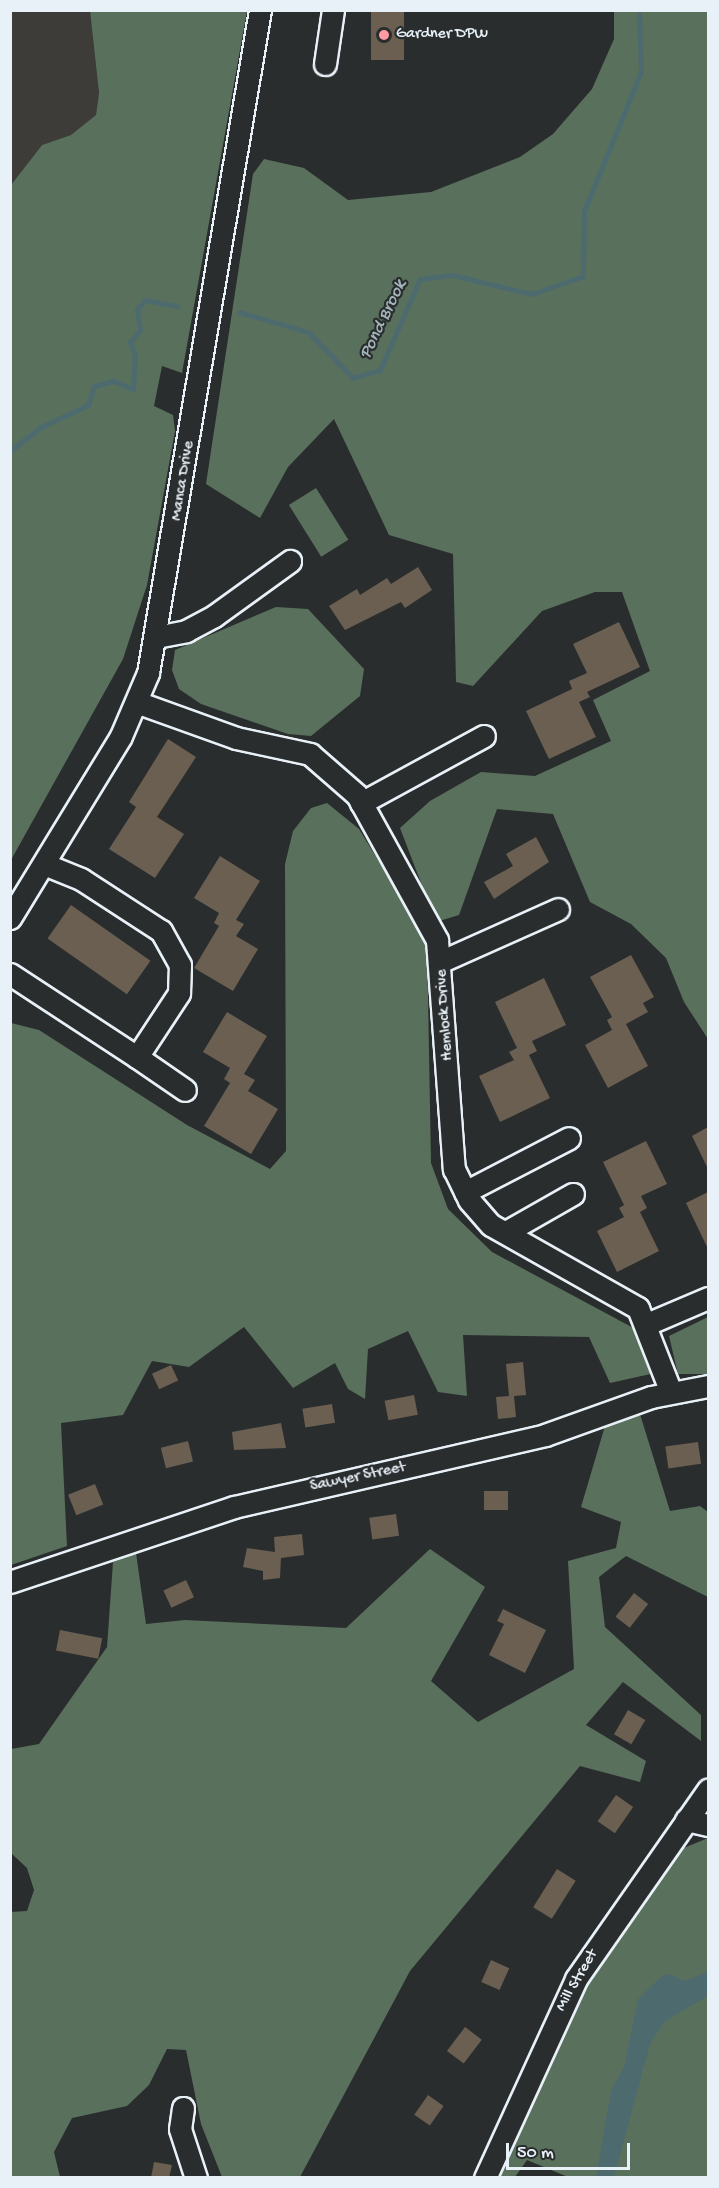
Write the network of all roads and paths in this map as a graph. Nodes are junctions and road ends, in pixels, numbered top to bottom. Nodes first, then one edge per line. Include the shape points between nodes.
1 (260, 10) edge
2 (333, 10) edge
3 (325, 64) dead end
4 (290, 561) dead end
5 (156, 637) junction
6 (139, 704) junction
7 (484, 736) dead end
8 (361, 803) junction
9 (44, 864) junction
10 (558, 909) dead end
11 (10, 918) edge
12 (442, 961) junction
13 (10, 974) edge
14 (136, 1056) junction
15 (185, 1089) dead end
16 (568, 1138) dead end
17 (465, 1192) junction
18 (573, 1194) dead end
19 (506, 1232) junction
20 (708, 1298) edge
21 (647, 1324) junction
22 (708, 1386) edge
23 (671, 1392) junction
24 (10, 1582) edge
25 (708, 1790) edge
26 (686, 1820) junction
27 (708, 1825) edge
28 (183, 2108) dead end
29 (196, 2178) edge
30 (485, 2178) edge

1 - 5 street, Manca Drive
2 - 3 street
4 - 5 street via 214,616 186,631
5 - 6 street, Manca Drive
6 - 8 street, Hemlock Drive via 259,744 310,754
6 - 9 street, Manca Drive
7 - 8 street
8 - 12 street, Hemlock Drive via 437,940
9 - 11 street, Manca Drive
9 - 14 street via 128,907 161,931 173,948 180,965 179,993
10 - 12 street
12 - 17 street, Hemlock Drive via 451,1144 454,1169
13 - 14 street
14 - 15 street
16 - 17 street
17 - 19 street, Hemlock Drive via 491,1225
18 - 19 street
19 - 21 street, Hemlock Drive via 638,1308
20 - 21 street
21 - 23 street, Hemlock Drive
22 - 23 street, Sawyer Street
23 - 24 street, Sawyer Street via 545,1435 206,1515
25 - 26 street, Mill Street
26 - 27 street
26 - 30 street, Mill Street via 576,1979
28 - 29 street via 180,2129

